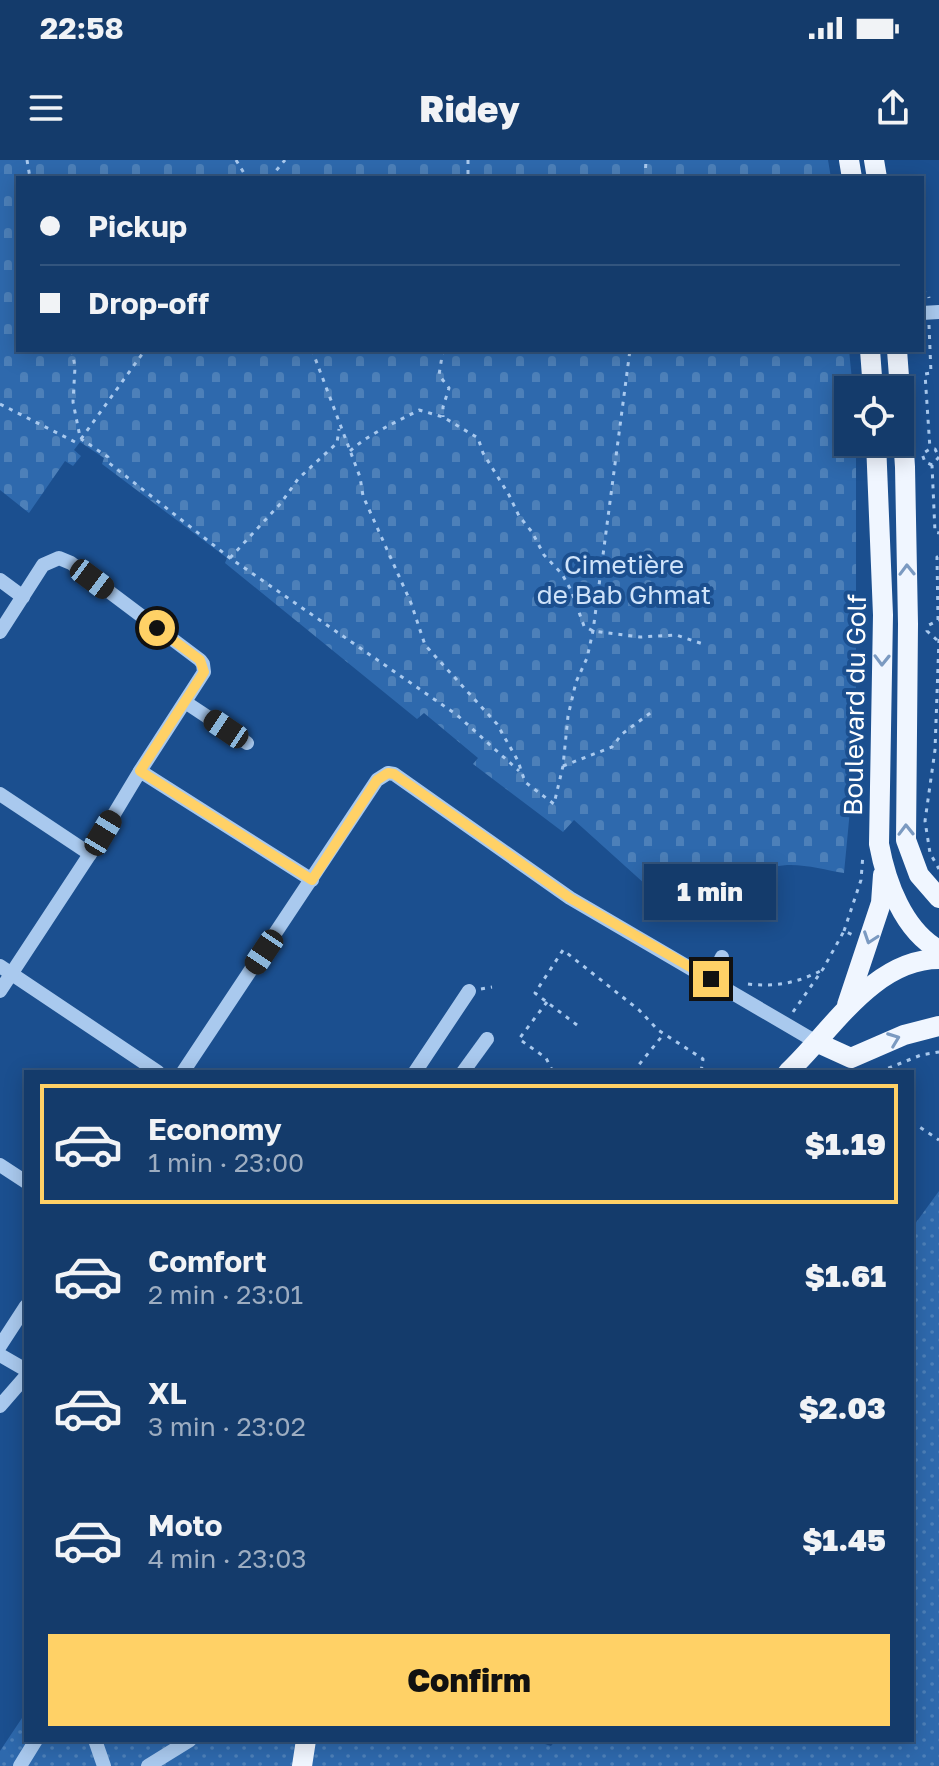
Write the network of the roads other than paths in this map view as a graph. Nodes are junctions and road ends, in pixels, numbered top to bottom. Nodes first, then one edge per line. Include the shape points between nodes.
1 (870, 352) edge
2 (897, 352) edge
3 (872, 376) edge
4 (899, 376) edge
5 (877, 456) edge
6 (904, 456) edge
7 (0, 580) edge
8 (23, 597) junction
9 (0, 632) edge
10 (185, 702) junction
11 (247, 743) dead end
12 (140, 771) junction
13 (0, 794) edge
14 (90, 854) junction
15 (883, 867) junction
16 (312, 880) junction
17 (939, 898) edge
18 (939, 950) edge
19 (722, 957) dead end
20 (939, 959) edge
21 (6, 969) edge
22 (711, 979) junction
23 (0, 991) edge
24 (469, 991) dead end
25 (847, 1007) junction
26 (939, 1026) edge
27 (487, 1039) dead end
28 (818, 1043) junction
29 (155, 1070) edge
30 (184, 1070) edge
31 (416, 1070) edge
32 (464, 1070) edge
33 (790, 1070) edge
34 (0, 1165) edge
35 (24, 1181) edge
36 (24, 1309) edge
37 (0, 1346) edge
38 (0, 1355) edge
39 (24, 1369) edge
40 (24, 1378) edge
41 (0, 1406) edge
42 (35, 1742) edge
43 (96, 1742) edge
44 (187, 1742) edge
45 (306, 1742) edge
46 (20, 1766) edge
47 (104, 1766) edge
48 (148, 1766) edge
49 (302, 1766) edge

1 - 3 main road
2 - 4 main road, Boulevard du Golf
5 -> 15 main road, Boulevard du Golf
17 -> 6 main road, Boulevard du Golf via 919,875 906,840
7 - 8 street
8 - 9 street
8 - 10 street via 43,565 59,558 71,563 203,664 204,672
10 - 11 street
10 - 12 street
12 - 14 street
12 - 16 street
13 - 14 street
14 - 21 street
15 - 18 main road, Boulevard du Golf via 904,911 925,941
15 -> 25 main road via 881,903
16 - 22 street via 377,780 394,774 570,898
16 - 30 street
19 - 22 street
20 - 25 main road via 902,968
21 - 23 street
21 - 29 street
22 - 28 street
24 - 31 street
25 - 28 main road
28 -> 26 main road via 851,1058
27 - 32 street
28 - 33 main road
34 - 35 street
36 - 37 street
38 - 39 street
40 - 41 street
42 - 46 street
43 - 47 street
44 - 48 street
45 - 49 main road

